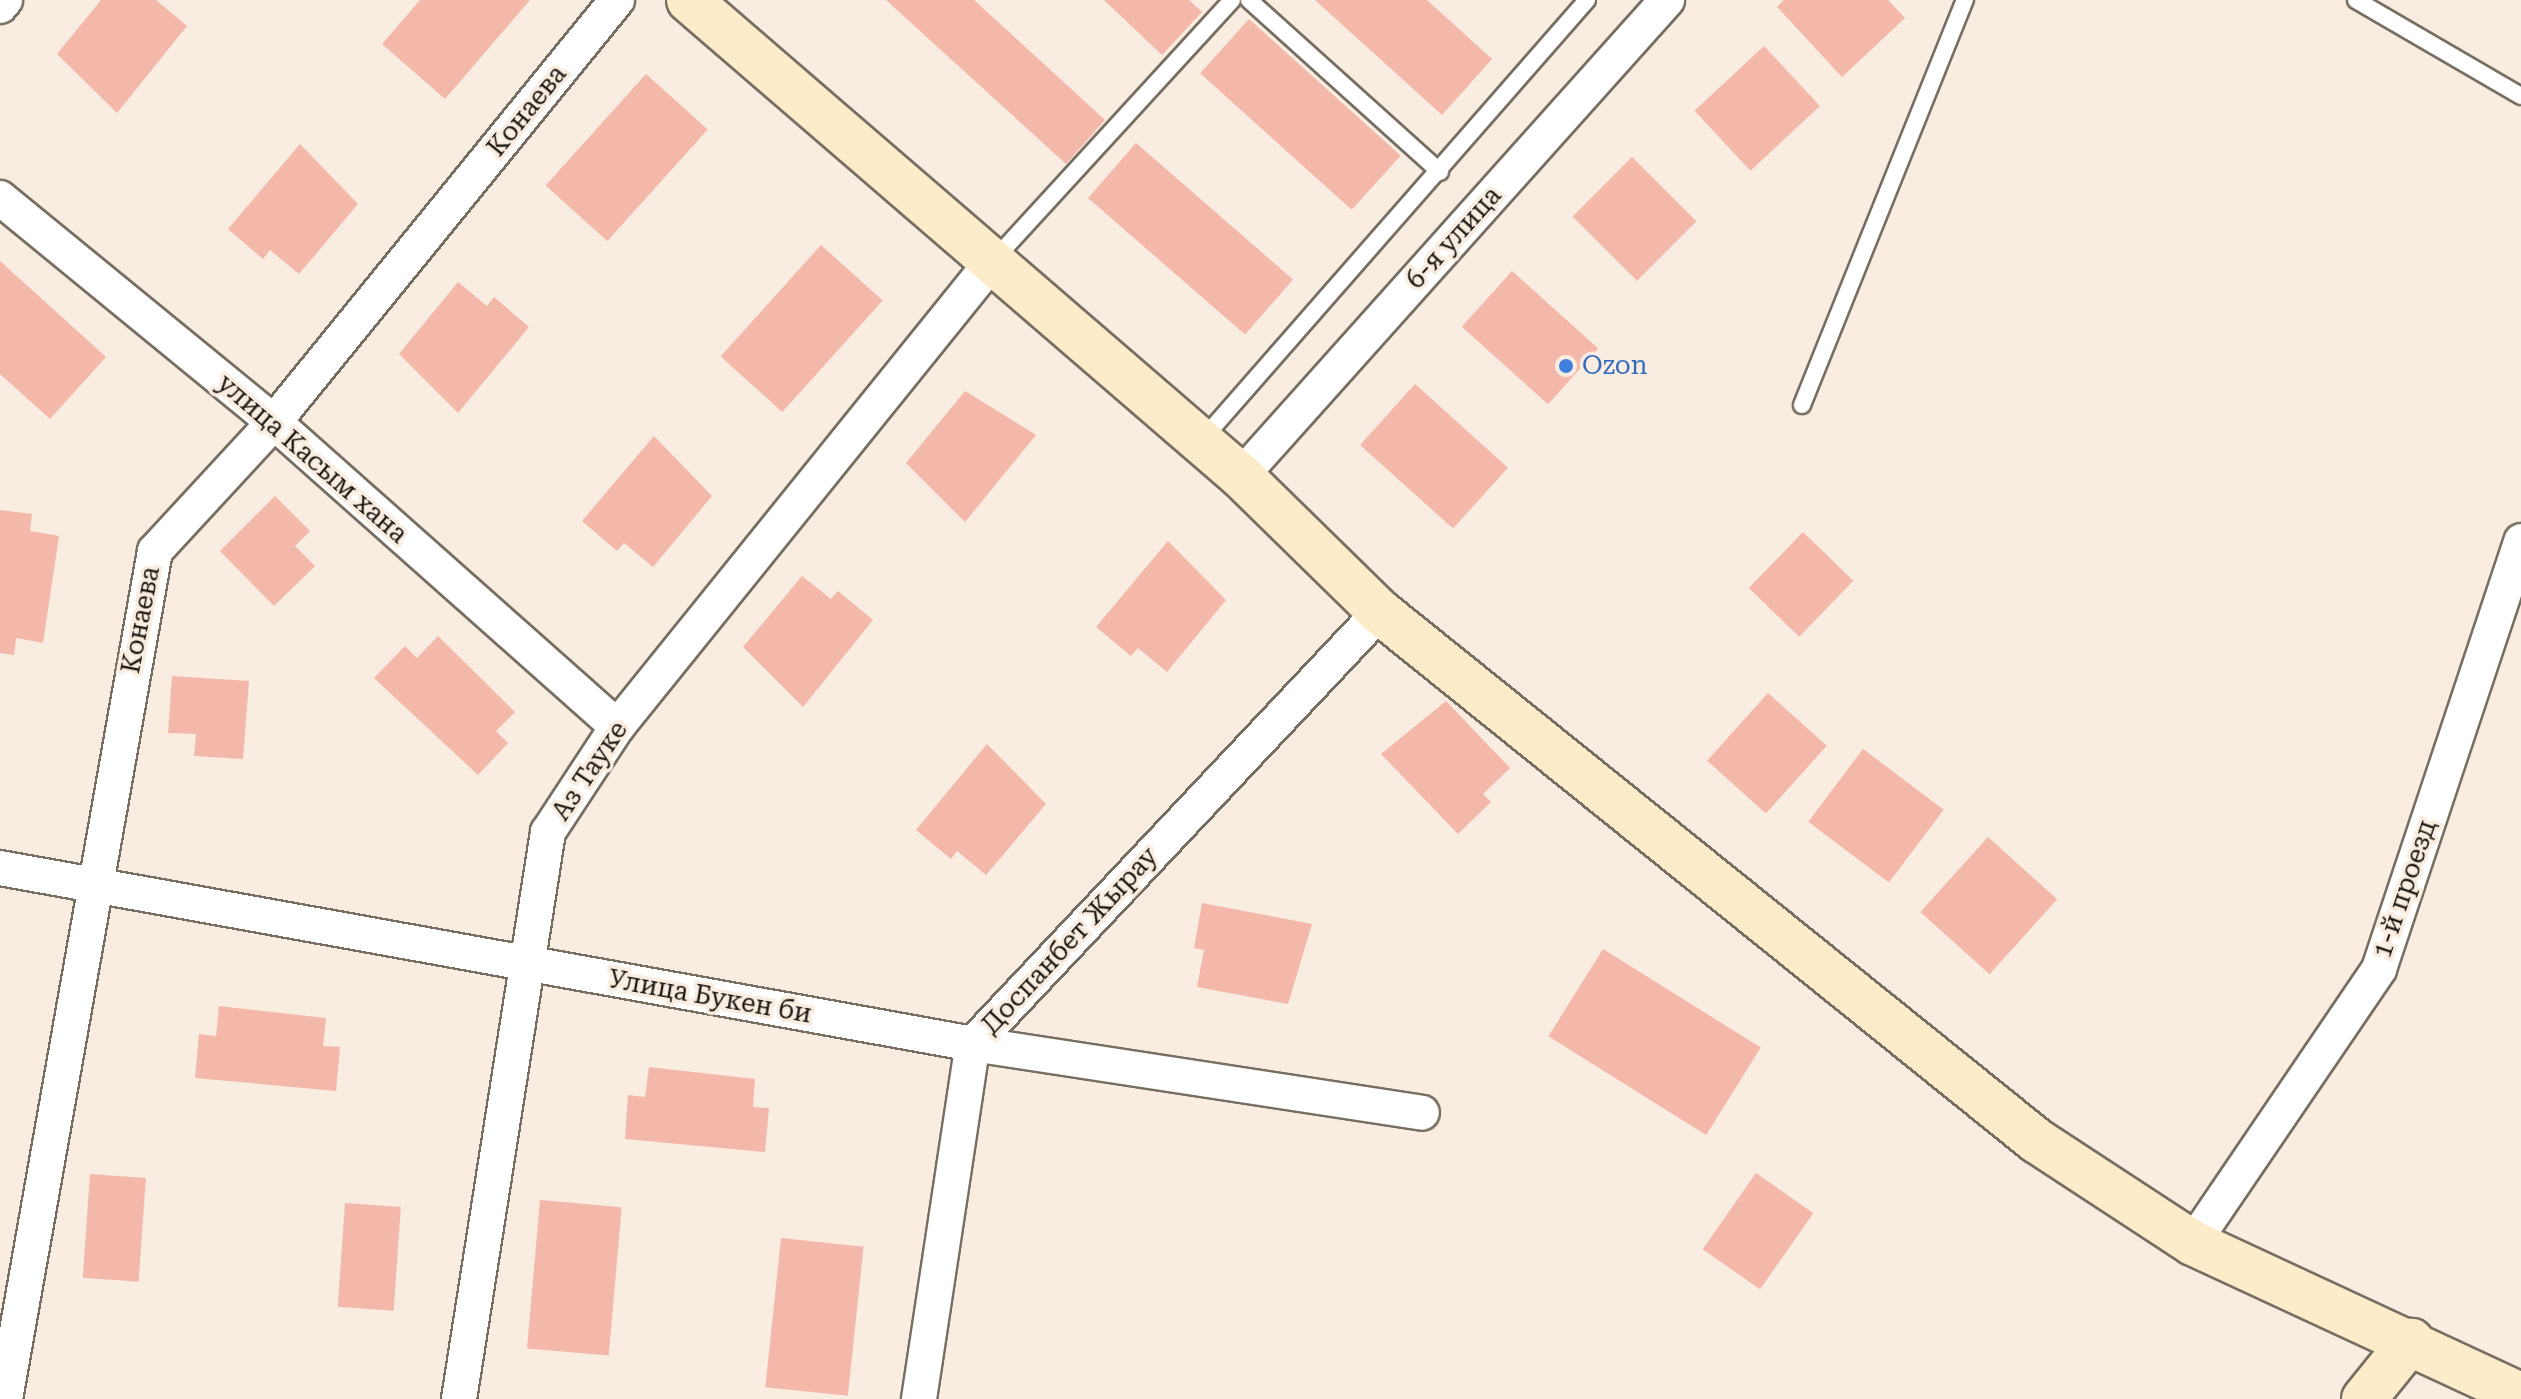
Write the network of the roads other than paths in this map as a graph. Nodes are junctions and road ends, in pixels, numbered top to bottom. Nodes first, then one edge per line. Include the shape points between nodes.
1 (5, 0) edge
2 (617, 0) edge
3 (689, 0) edge
4 (1232, 0) edge
5 (1249, 0) edge
6 (1587, 0) edge
7 (1667, 0) edge
8 (1965, 0) edge
9 (2356, 0) edge
10 (0, 6) edge
11 (2521, 96) edge
12 (1440, 172) junction
13 (0, 198) edge
14 (991, 263) junction
15 (1802, 405) dead end
16 (274, 422) junction
17 (1201, 441) junction
18 (1241, 476) junction
19 (2521, 541) edge
20 (1380, 612) junction
21 (617, 727) junction
22 (0, 868) edge
23 (99, 886) junction
24 (525, 963) junction
25 (973, 1044) junction
26 (1422, 1113) dead end
27 (2193, 1243) junction
28 (2411, 1341) junction
29 (2521, 1395) edge
30 (5, 1399) edge
31 (459, 1399) edge
32 (919, 1399) edge
33 (2364, 1399) edge

1 - 10 street
2 - 16 street, Конаева
3 - 14 street
4 - 14 lane
5 - 12 lane
6 - 12 lane
7 - 18 street, 6-я улица
8 - 15 lane
9 - 11 lane
12 - 17 lane
13 - 16 street, улица Касым хана
14 - 17 street
14 - 21 street, Аз Тауке
16 - 21 street, улица Касым хана
16 - 23 street, Конаева via 155,551 145,573
17 - 18 street
18 - 20 street
19 - 27 street, 1-й проезд via 2379,969
20 - 25 street, Доспанбет Жырау
20 - 27 street via 2037,1141
21 - 24 street, Аз Тауке via 548,832
22 - 23 street, Улица Букен би
23 - 24 street, Улица Букен би
23 - 30 street, Конаева
24 - 25 street, Улица Букен би
24 - 31 street, Аз Тауке
25 - 26 street, Улица Букен би
25 - 32 street, Доспанбет Жырау
27 - 28 street
28 - 29 street
28 - 33 street

